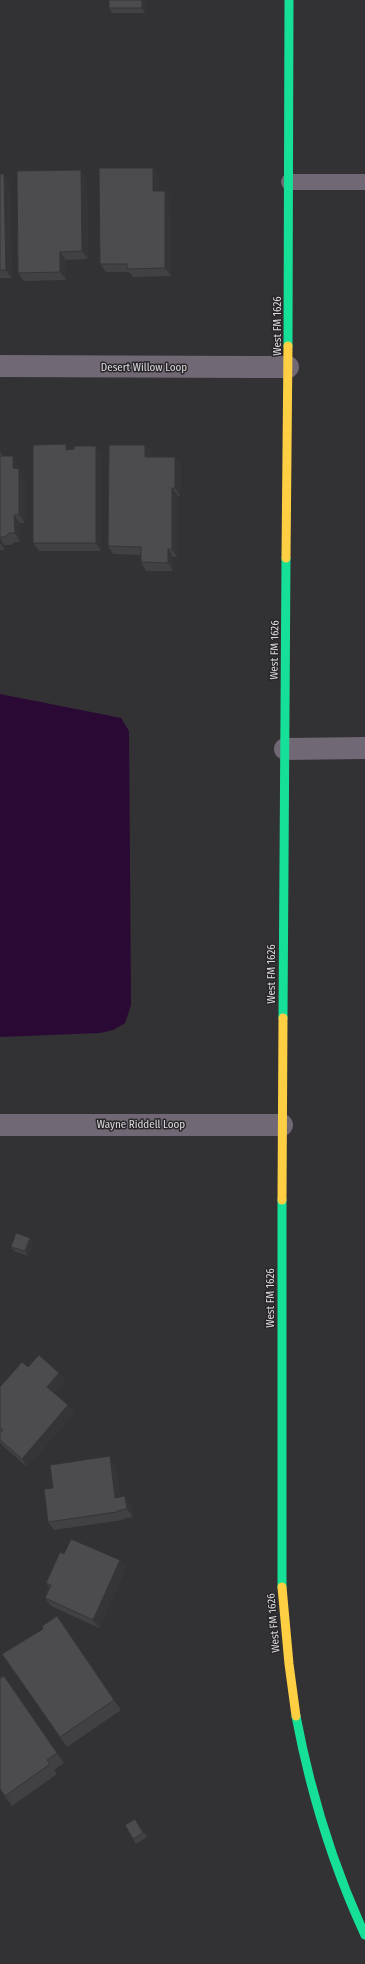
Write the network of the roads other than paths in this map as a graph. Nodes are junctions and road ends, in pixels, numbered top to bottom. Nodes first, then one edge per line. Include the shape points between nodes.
1 (289, 0) edge
2 (289, 182) junction
3 (365, 182) edge
4 (0, 366) edge
5 (288, 367) junction
6 (365, 748) edge
7 (285, 749) junction
8 (282, 1124) junction
9 (0, 1125) edge
10 (365, 1935) edge

1 - 2 main road, West FM 1626
2 - 3 lane
2 - 5 main road, West FM 1626
4 - 5 street, Desert Willow Loop
5 - 7 main road, West FM 1626
6 - 7 street
7 - 8 main road, West FM 1626
8 - 9 street, Wayne Riddell Loop
8 - 10 main road, West FM 1626 via 282,1589 287,1646 295,1709 310,1778 338,1867

